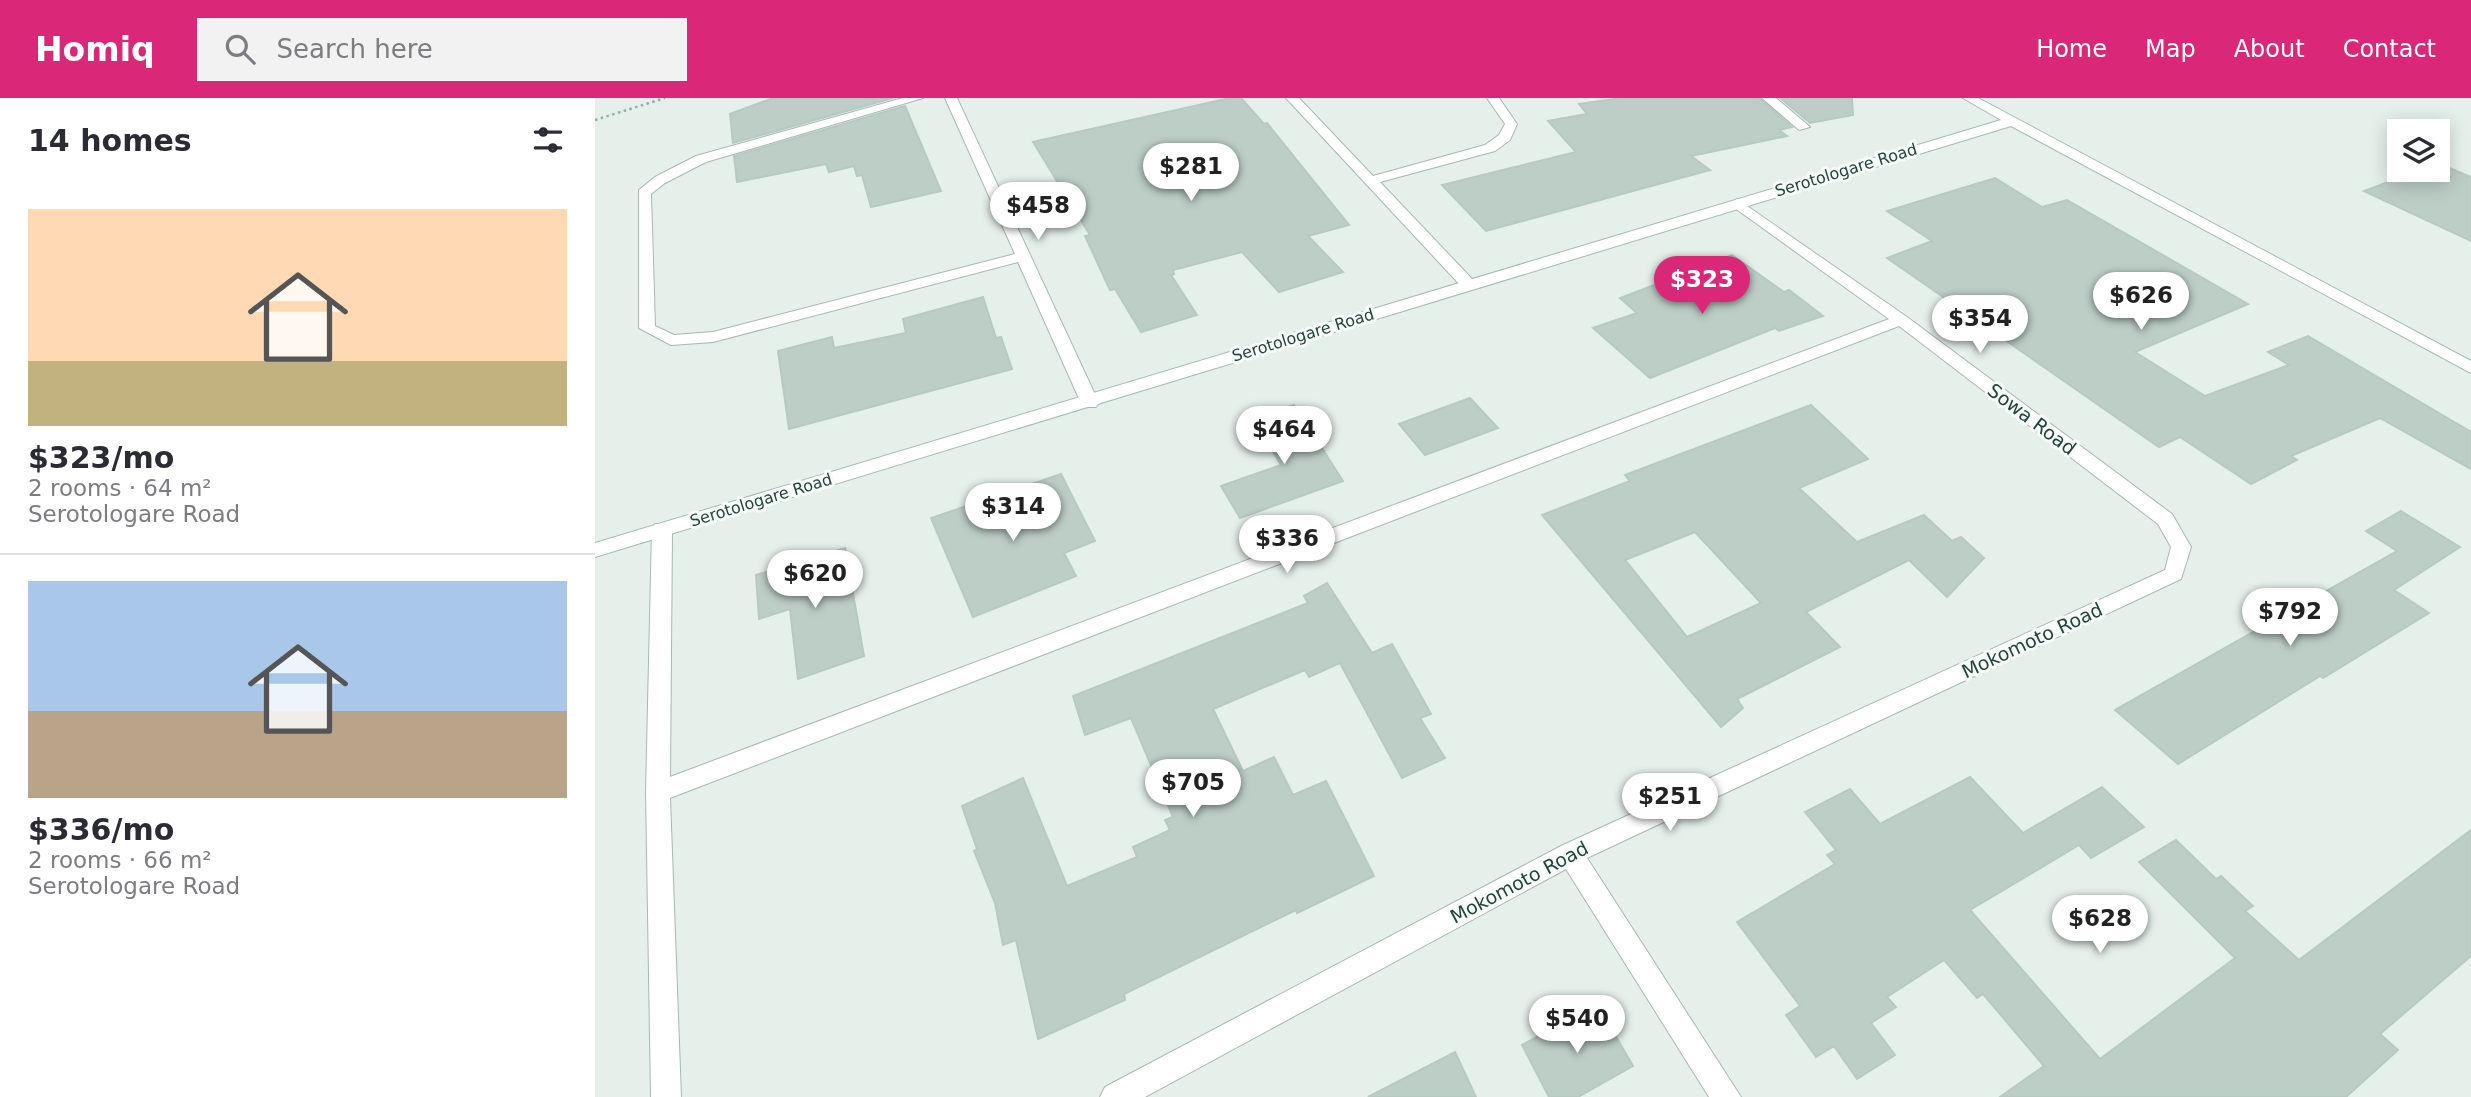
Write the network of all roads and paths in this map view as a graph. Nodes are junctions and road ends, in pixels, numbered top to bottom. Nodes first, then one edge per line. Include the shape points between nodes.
1 (665, 98) edge
2 (917, 98) edge
3 (951, 98) edge
4 (1292, 98) edge
5 (1493, 98) edge
6 (1768, 98) edge
7 (1969, 98) edge
8 (595, 120) edge
9 (2012, 121) junction
10 (1804, 127) dead end
11 (1373, 180) junction
12 (1737, 203) junction
13 (1025, 256) junction
14 (1468, 284) junction
15 (1901, 320) junction
16 (2471, 368) edge
17 (1090, 402) junction
18 (662, 529) junction
19 (2181, 547) joint
20 (595, 550) edge
21 (659, 792) junction
22 (1570, 854) junction
23 (666, 1097) edge
24 (1115, 1097) edge
25 (1726, 1097) edge

1 - 8 path
2 - 13 street via 701,159 644,193 647,328 671,340 713,337
3 - 13 street
4 - 11 street
5 - 11 street via 1511,124 1505,137 1490,148
6 - 10 street
7 - 9 street
9 - 12 street, Serotologare Road
9 - 16 street
11 - 14 street
12 - 14 street, Serotologare Road
12 - 15 street, Sowa Road
13 - 17 street
14 - 17 street, Serotologare Road
15 - 19 street, Sowa Road via 2165,519
15 - 21 street
17 - 18 street, Serotologare Road
18 - 20 street, Serotologare Road
18 - 21 street
19 - 22 street, Mokomoto Road via 2174,574
21 - 23 street
22 - 24 street, Mokomoto Road
22 - 25 street

